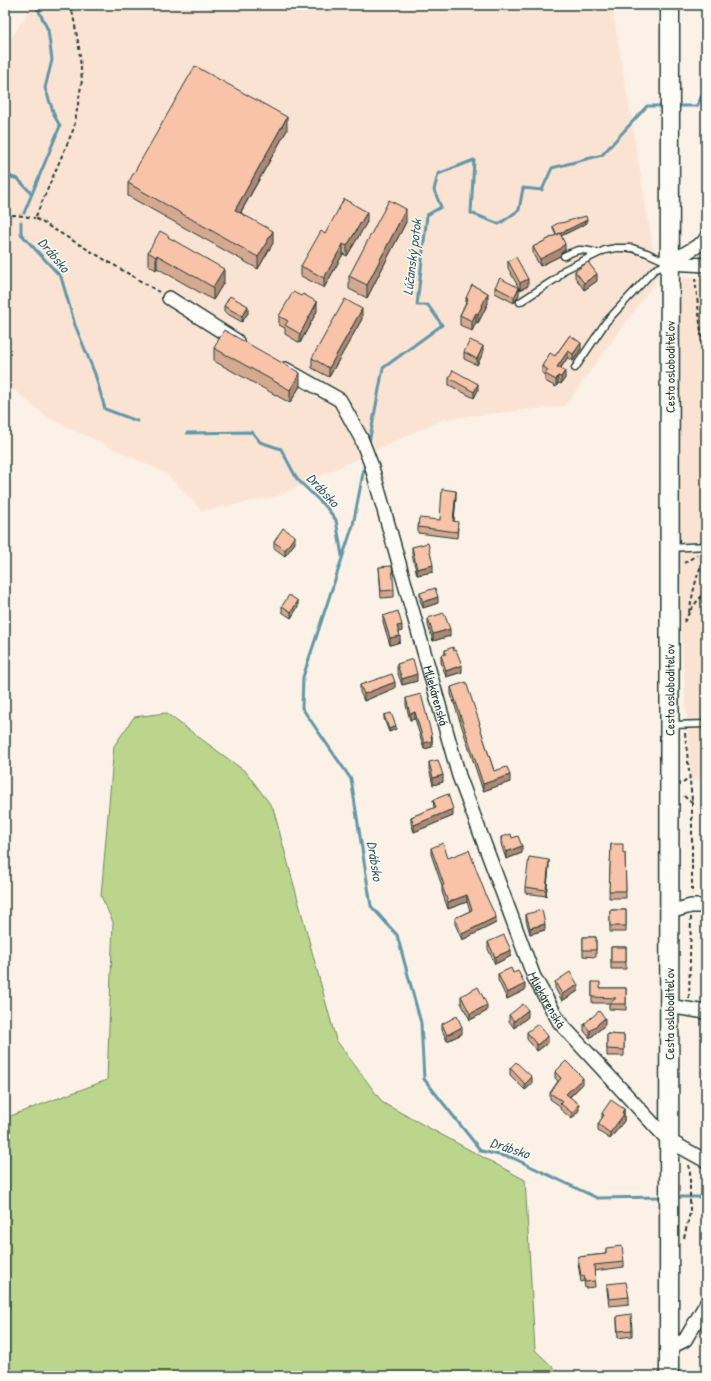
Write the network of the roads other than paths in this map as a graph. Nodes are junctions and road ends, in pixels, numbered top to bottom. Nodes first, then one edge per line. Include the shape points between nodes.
1 (670, 5) edge
2 (706, 241) edge
3 (598, 253) junction
4 (564, 256) dead end
5 (669, 263) junction
6 (706, 265) edge
7 (169, 298) road end
8 (520, 302) dead end
9 (247, 346) edge
10 (273, 362) edge
11 (575, 368) dead end
12 (706, 546) edge
13 (669, 548) junction
14 (706, 724) edge
15 (677, 727) junction
16 (706, 906) edge
17 (669, 912) junction
18 (668, 1006) junction
19 (706, 1012) edge
20 (668, 1140) junction
21 (706, 1161) edge
22 (706, 1304) edge
23 (669, 1348) junction
24 (669, 1376) edge

1 - 5 main road, Cesta osloboditeľov
2 - 5 street
3 - 4 lane via 577,249
3 - 5 lane via 616,248 632,248
3 - 8 lane via 564,270
5 - 6 street
5 - 11 lane via 654,270 606,322
5 - 13 main road, Cesta osloboditeľov
7 - 9 street
10 - 20 street, Mliekárenská via 340,400 361,438 371,464 459,776 534,977 560,1023
12 - 13 lane
13 - 15 main road, Cesta osloboditeľov
14 - 15 lane
15 - 17 main road, Cesta osloboditeľov
16 - 17 street via 692,906
17 - 18 main road, Cesta osloboditeľov
18 - 19 street
18 - 20 main road, Cesta osloboditeľov
20 - 21 street, Mliekárenská
20 - 23 main road, Cesta osloboditeľov
22 - 23 street via 685,1340
23 - 24 main road, Cesta osloboditeľov

